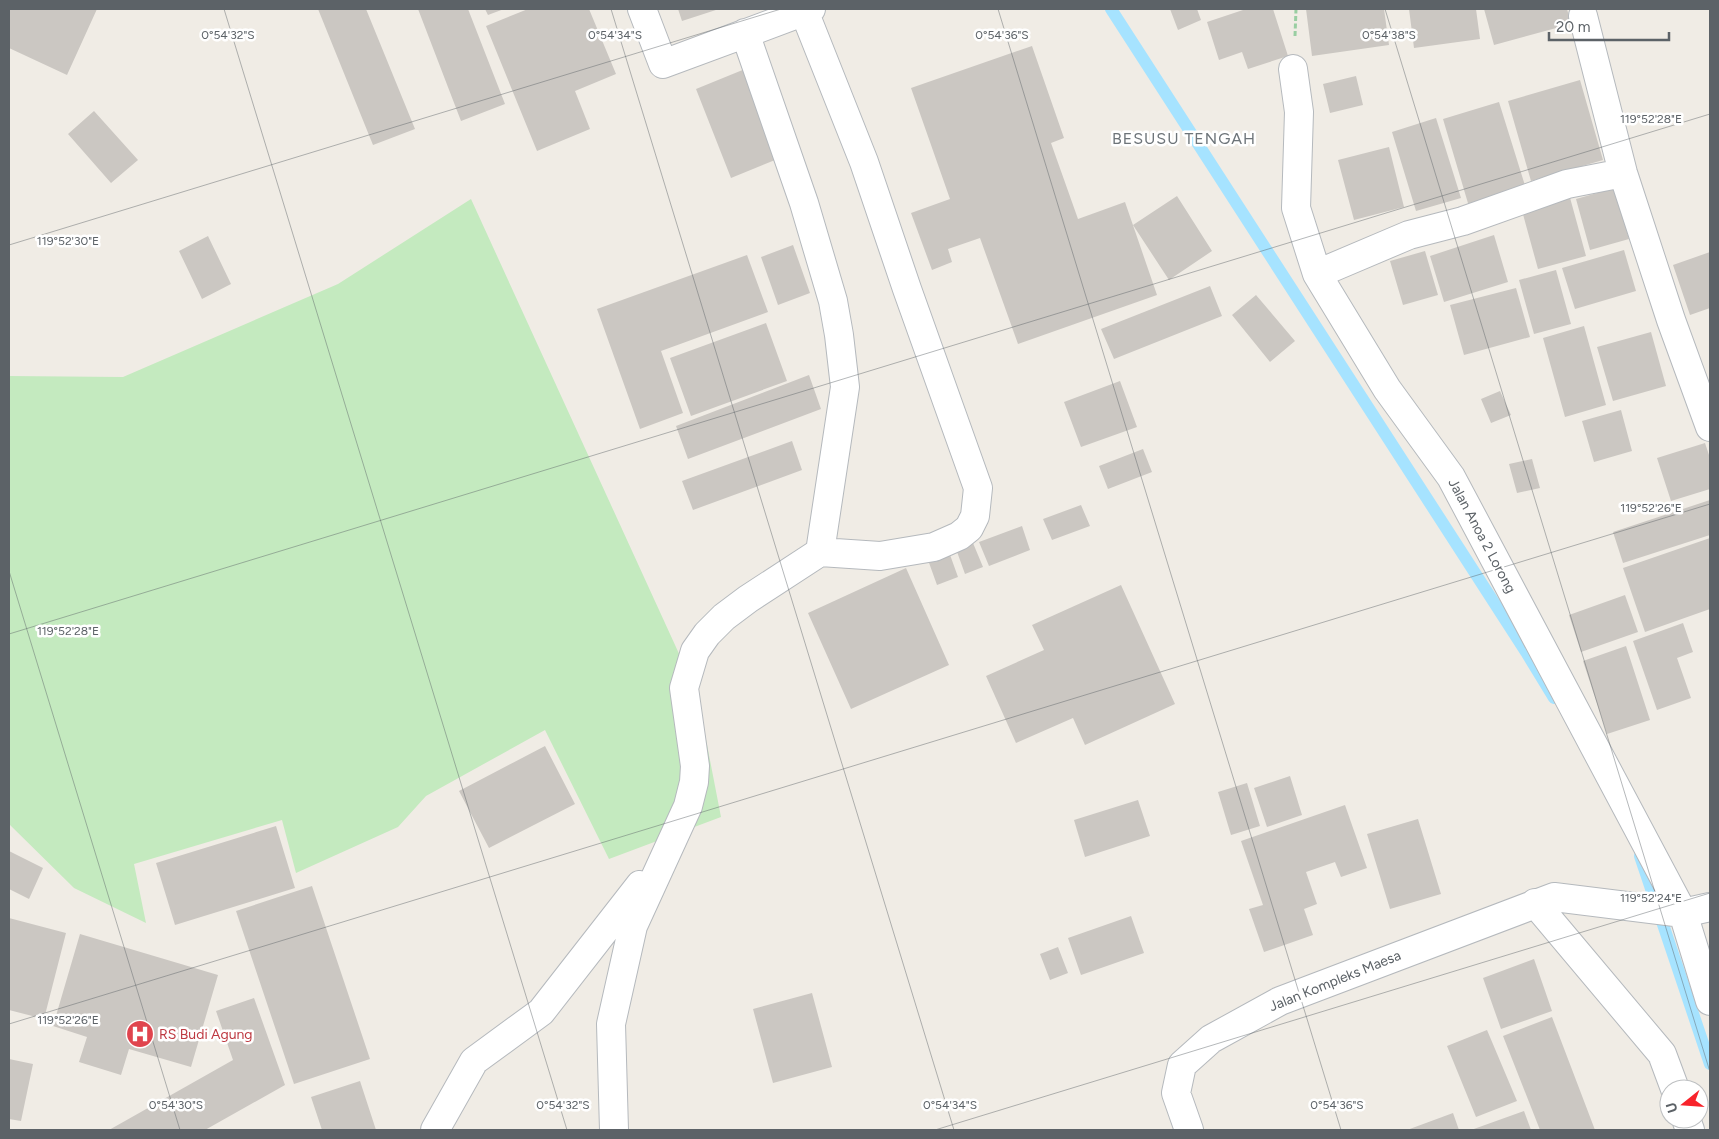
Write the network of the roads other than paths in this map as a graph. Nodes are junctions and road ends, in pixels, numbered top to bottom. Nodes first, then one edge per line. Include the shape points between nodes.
1 (642, 9) edge
2 (807, 10) edge
3 (1583, 16) dead end
4 (745, 33) junction
5 (1293, 69) dead end
6 (1623, 173) junction
7 (1317, 274) junction
8 (1710, 427) edge
9 (820, 552) junction
10 (668, 850) junction
11 (1544, 900) junction
12 (1710, 907) edge
13 (1683, 913) junction
14 (1710, 1001) edge
15 (1671, 1079) edge
16 (435, 1130) edge
17 (614, 1130) edge
18 (1189, 1130) edge

1 - 4 street via 662,64
2 - 4 street
2 - 9 street via 978,488 975,516 969,528 934,547 880,556
3 - 6 street
4 - 9 street via 804,203 833,301 839,335 845,387
5 - 7 street, Jalan Anoa 2 Lorong via 1299,112 1296,208
6 - 7 street via 1567,184 1463,221 1409,235
6 - 8 street
7 - 13 street, Jalan Anoa 2 Lorong via 1387,389 1450,477
9 - 10 street via 724,616 695,650 684,688 695,766 694,782 688,806
10 - 16 street via 541,1012 474,1060
10 - 17 street via 633,926 611,1024
11 - 13 street
11 - 15 street via 1662,1054
11 - 18 street, Jalan Kompleks Maesa via 1280,1000 1211,1039 1182,1066 1176,1093
12 - 13 street
13 - 14 street, Jalan Anoa 2 Lorong

